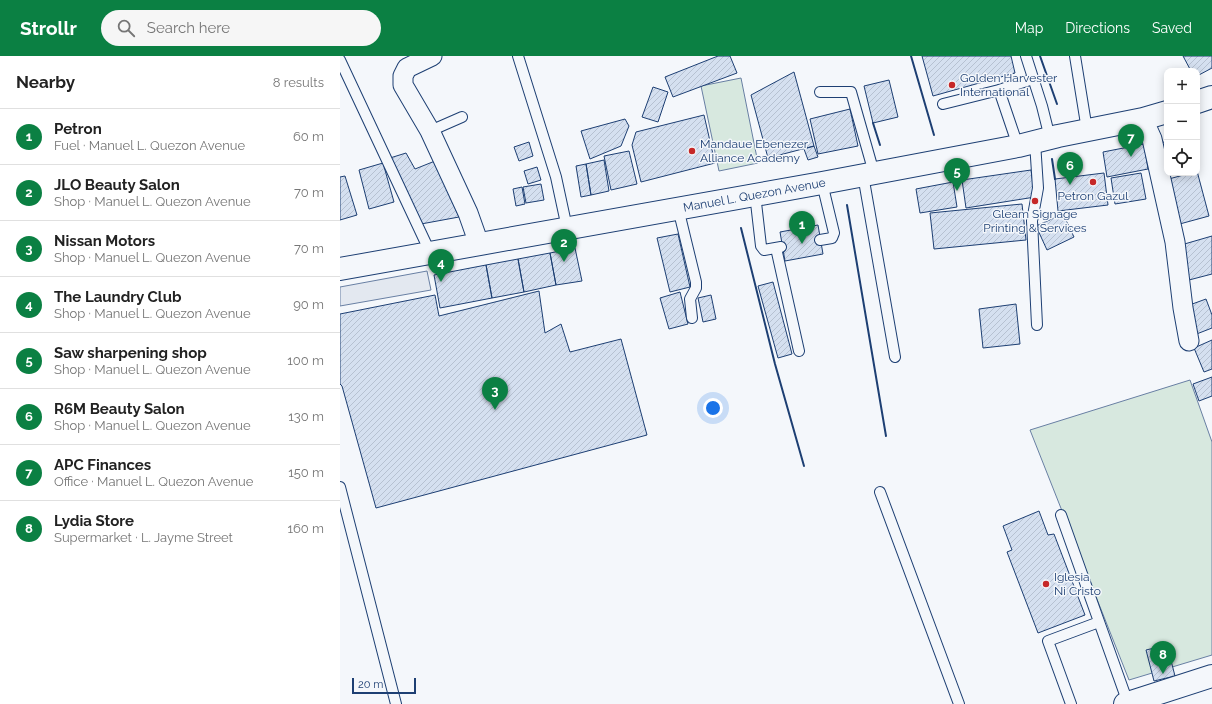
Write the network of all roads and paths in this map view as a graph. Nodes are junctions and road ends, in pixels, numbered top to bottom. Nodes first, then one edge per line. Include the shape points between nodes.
1 (432, 56) edge
2 (518, 56) edge
3 (1026, 56) edge
4 (1075, 56) edge
5 (340, 60) edge
6 (1033, 79) junction
7 (999, 90) junction
8 (820, 92) dead end
9 (1212, 97) edge
10 (1200, 101) edge
11 (943, 104) dead end
12 (1164, 113) edge
13 (462, 117) dead end
14 (1143, 119) junction
15 (1087, 130) junction
16 (430, 131) junction
17 (1034, 142) junction
18 (869, 174) junction
19 (822, 183) junction
20 (755, 194) junction
21 (678, 208) junction
22 (567, 228) junction
23 (820, 240) dead end
24 (479, 244) junction
25 (430, 252) junction
26 (340, 269) edge
27 (692, 318) dead end
28 (1037, 325) dead end
29 (1189, 340) dead end
30 (799, 351) dead end
31 (895, 357) dead end
32 (340, 487) edge
33 (880, 492) dead end
34 (1061, 515) dead end
35 (1099, 622) junction
36 (1212, 676) edge
37 (396, 704) edge
38 (959, 704) edge
39 (1071, 704) edge
40 (1127, 704) edge

1 - 16 street via 407,68 403,76 403,86
2 - 22 lane via 556,177
3 - 6 lane
4 - 15 lane
5 - 25 lane
6 - 7 lane
6 - 17 lane
7 - 11 lane
7 - 17 lane
8 - 18 lane via 851,92
9 - 10 main road
12 - 14 main road, Manuel L. Quezon Avenue
13 - 16 lane
14 - 15 main road, Manuel L. Quezon Avenue
14 - 29 street via 1152,139 1175,242
15 - 17 main road, Manuel L. Quezon Avenue
16 - 24 street via 468,213
17 - 18 main road, Manuel L. Quezon Avenue
17 - 28 lane via 1038,188 1032,221
18 - 19 main road, Manuel L. Quezon Avenue
18 - 31 lane
19 - 20 main road, Manuel L. Quezon Avenue
19 - 23 lane via 834,233 832,238
20 - 21 main road, Manuel L. Quezon Avenue
20 - 30 lane via 761,246 764,250 779,247
21 - 22 main road, Manuel L. Quezon Avenue
21 - 27 lane via 696,282 690,299
22 - 24 main road, Manuel L. Quezon Avenue
24 - 25 main road, Manuel L. Quezon Avenue
25 - 26 main road, Manuel L. Quezon Avenue
32 - 37 lane
33 - 38 lane
34 - 35 lane
35 - 39 lane via 1048,641
35 - 40 lane
36 - 40 main road

